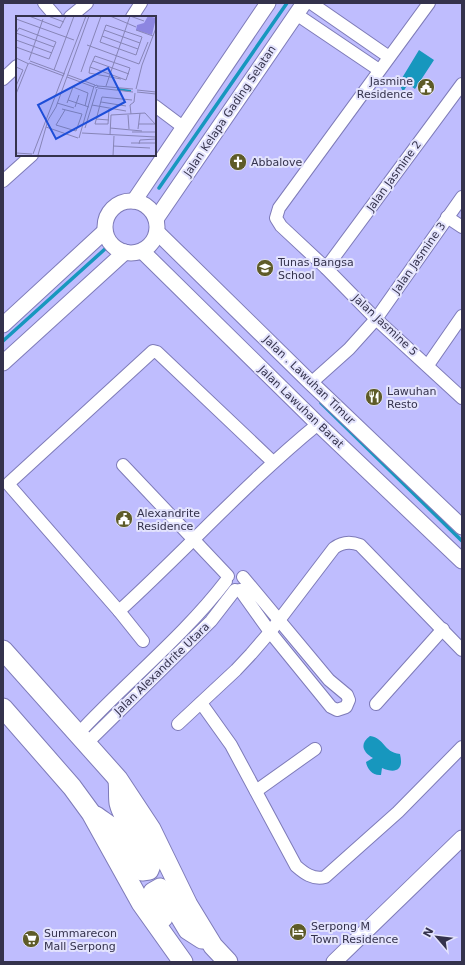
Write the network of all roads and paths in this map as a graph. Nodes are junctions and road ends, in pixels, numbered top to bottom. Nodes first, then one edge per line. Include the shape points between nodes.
1 (44, 3) edge
2 (87, 3) edge
3 (141, 3) edge
4 (268, 3) edge
5 (311, 3) edge
6 (428, 3) edge
7 (300, 9) edge
8 (55, 16) edge
9 (71, 16) edge
10 (133, 16) edge
11 (389, 57) junction
12 (16, 67) edge
13 (379, 70) junction
14 (3, 79) edge
15 (462, 84) edge
16 (156, 107) edge
17 (183, 127) junction
18 (31, 156) edge
19 (3, 181) edge
20 (462, 197) edge
21 (134, 201) junction
22 (447, 217) junction
23 (156, 226) junction
24 (462, 227) edge
25 (105, 231) junction
26 (142, 251) junction
27 (125, 252) junction
28 (326, 268) junction
29 (462, 316) edge
30 (376, 319) junction
31 (3, 325) edge
32 (3, 363) edge
33 (428, 365) junction
34 (311, 383) junction
35 (462, 398) edge
36 (318, 424) junction
37 (273, 462) junction
38 (123, 466) dead end
39 (6, 478) edge
40 (462, 527) edge
41 (194, 538) junction
42 (462, 561) edge
43 (244, 577) junction
44 (227, 578) junction
45 (237, 590) junction
46 (119, 611) junction
47 (279, 619) junction
48 (443, 629) junction
49 (270, 632) junction
50 (143, 641) dead end
51 (3, 650) edge
52 (462, 650) edge
53 (200, 703) junction
54 (376, 704) dead end
55 (3, 708) edge
56 (178, 724) dead end
57 (82, 739) junction
58 (462, 747) edge
59 (315, 749) dead end
60 (118, 779) junction
61 (256, 791) junction
62 (91, 813) junction
63 (462, 838) edge
64 (213, 946) junction
65 (183, 962) edge
66 (188, 962) edge
67 (228, 962) edge
68 (334, 962) edge

1 - 8 street
2 - 9 street
3 - 10 street
4 - 17 street
5 - 11 street
6 - 11 street
7 - 13 street
7 - 23 street, Jalan Kelapa Gading Selatan
11 - 13 street
12 - 14 street
13 - 28 street, Jalan Jasmine 5 via 279,208 276,218 281,226
15 - 28 street, Jalan Jasmine 2
16 - 17 street
17 - 21 street
18 - 19 street
20 - 22 street, Jalan Jasmine 3
21 - 23 street via 148,206
21 - 25 street via 118,204 112,209 107,216
22 - 24 street
22 - 30 street, Jalan Jasmine 3
23 - 26 street via 149,246
23 - 34 street, Jalan . Lawuhan Timur
25 - 27 street via 112,245
25 - 31 street
26 - 27 street
26 - 36 street, Jalan Lawuhan Barat
27 - 32 street
28 - 30 street, Jalan Jasmine 5
29 - 33 street
30 - 33 street, Jalan Jasmine 5
30 - 34 street, Jalan Jasmine 3
33 - 35 street, Jalan Jasmine 5
34 - 40 street, Jalan . Lawuhan Timur
36 - 37 street
36 - 42 street, Jalan Lawuhan Barat
37 - 39 street via 154,351
37 - 41 street
38 - 41 street
39 - 46 street via 9,486
41 - 44 street
41 - 46 street via 164,571
43 - 44 street via 236,572
43 - 45 street via 244,582
43 - 47 street
44 - 45 street via 230,589
44 - 57 street, Jalan Alexandrite Utara via 205,608 104,705
45 - 49 street
45 - 57 street, Jalan Alexandrite Utara via 211,621
46 - 50 street
47 - 48 street via 334,548 343,543 354,542 360,545
47 - 49 street
47 - 49 street via 329,680 347,695 346,707 337,710 331,707
48 - 52 street
48 - 54 street
49 - 53 street via 236,670
51 - 57 main road
53 - 56 street
53 - 61 street via 231,745
55 - 62 main road via 72,787
57 - 60 main road
58 - 61 street via 398,812 325,877 318,879 296,866
59 - 61 street
60 - 62 main road via 119,803 153,860 149,870 142,871 138,868 129,846 120,833
60 - 64 main road via 151,829 188,905
62 - 65 main road via 141,903
63 - 68 street
64 - 66 main road via 188,930 168,895 163,890 156,889 153,892 153,902 185,949
64 - 67 main road

